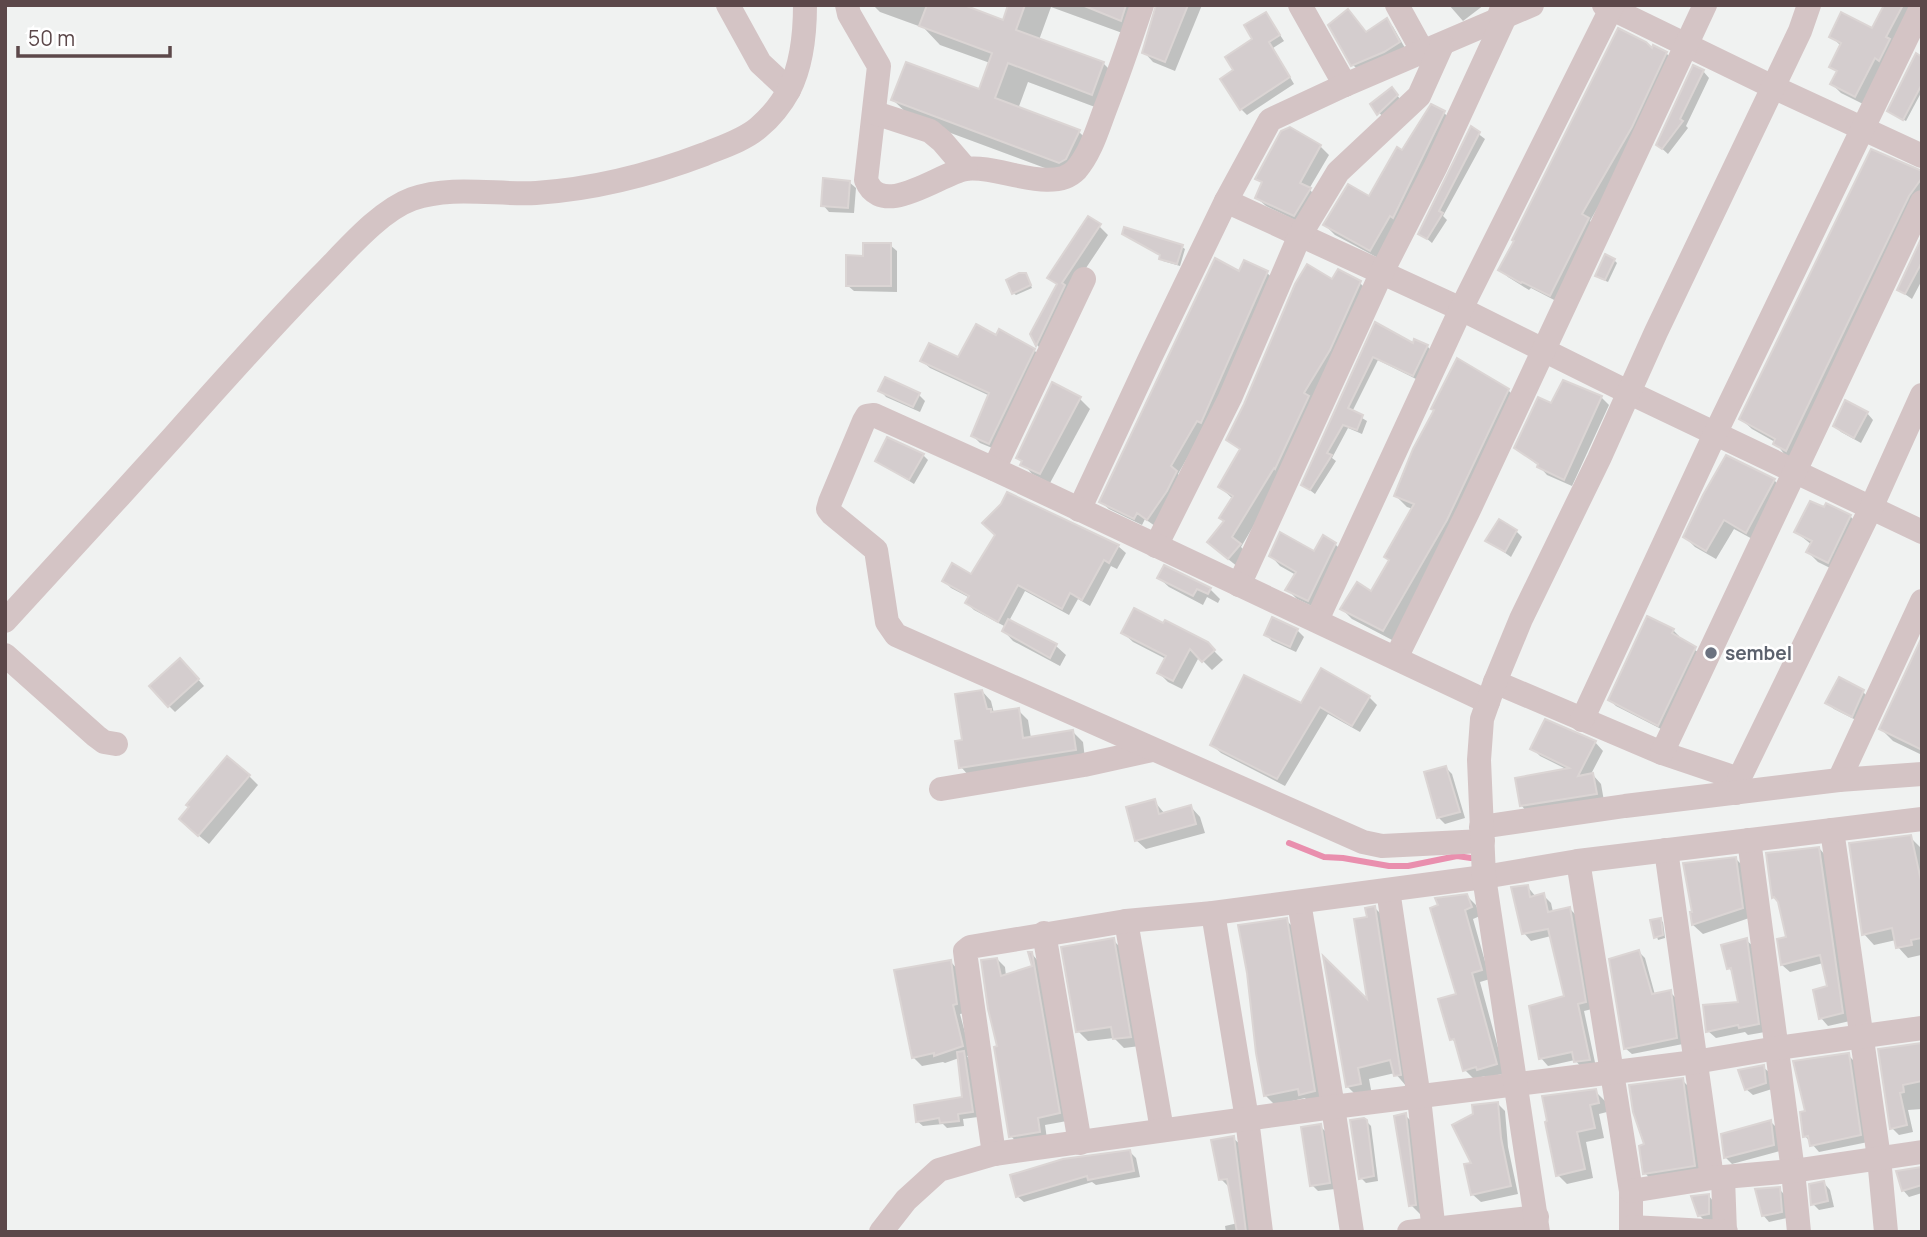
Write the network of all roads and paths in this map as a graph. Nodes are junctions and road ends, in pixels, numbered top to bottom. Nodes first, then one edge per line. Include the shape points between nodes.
1 (728, 5) edge
2 (805, 5) edge
3 (847, 5) edge
4 (1142, 5) edge
5 (1300, 5) edge
6 (1397, 5) edge
7 (1532, 5) edge
8 (1705, 5) edge
9 (1610, 6) edge
10 (1810, 6) edge
11 (1922, 6) edge
12 (1500, 12) edge
13 (1688, 46) junction
14 (1432, 48) junction
15 (1345, 85) junction
16 (1773, 87) junction
17 (789, 90) junction
18 (875, 113) junction
19 (1862, 127) junction
20 (1922, 156) edge
21 (966, 169) junction
22 (1227, 201) junction
23 (1922, 202) edge
24 (1300, 235) junction
25 (1382, 272) junction
26 (1084, 279) dead end
27 (1461, 309) junction
28 (1542, 350) junction
29 (1630, 393) junction
30 (1922, 395) edge
31 (1715, 434) junction
32 (994, 469) junction
33 (1793, 471) junction
34 (1871, 508) junction
35 (1079, 510) junction
36 (1922, 532) edge
37 (1156, 546) junction
38 (1239, 586) junction
39 (1922, 601) edge
40 (1317, 620) junction
41 (5, 621) edge
42 (5, 655) edge
43 (1396, 658) junction
44 (1492, 692) junction
45 (1582, 720) junction
46 (116, 744) dead end
47 (1152, 750) junction
48 (1662, 753) junction
49 (1922, 774) edge
50 (1839, 780) junction
51 (1737, 786) junction
52 (941, 789) dead end
53 (1922, 819) edge
54 (1832, 830) junction
55 (1482, 834) junction
56 (1749, 840) junction
57 (1666, 850) junction
58 (1578, 861) junction
59 (1484, 877) junction
60 (1388, 890) junction
61 (1299, 902) junction
62 (1213, 913) junction
63 (1126, 921) junction
64 (1044, 933) junction
65 (1922, 1028) edge
66 (1863, 1037) junction
67 (1777, 1048) junction
68 (1695, 1062) junction
69 (1611, 1072) junction
70 (1514, 1085) junction
71 (1419, 1098) junction
72 (1334, 1107) junction
73 (1247, 1119) junction
74 (1162, 1130) junction
75 (1080, 1143) junction
76 (1922, 1152) edge
77 (994, 1154) junction
78 (1879, 1158) junction
79 (1793, 1171) junction
80 (1717, 1178) junction
81 (1631, 1191) junction
82 (1538, 1224) edge
83 (1631, 1229) edge
84 (1425, 1230) edge
85 (881, 1232) edge
86 (1261, 1232) edge
87 (1352, 1232) edge
88 (1725, 1232) edge
89 (1799, 1232) edge
90 (1885, 1232) edge

1 - 17 street via 760,63
2 - 17 street via 803,41
3 - 18 street via 879,66
4 - 21 street via 1092,144 1077,169 1062,179 1047,180
5 - 15 street
6 - 14 street
7 - 12 street
8 - 13 street
9 - 13 street
9 - 27 street
10 - 16 street
11 - 19 street
12 - 14 street
12 - 25 street
13 - 16 street
13 - 28 street
14 - 15 street
14 - 24 street via 1419,96 1338,173
15 - 22 street via 1270,120
16 - 19 street
16 - 29 street
17 - 41 street via 758,129 722,147 633,178 572,190 430,194 394,208 285,313
18 - 21 street via 930,131
18 - 21 street via 866,180 878,195 925,188
19 - 20 street
19 - 31 street
22 - 24 street
22 - 35 street
23 - 33 street
24 - 25 street
24 - 37 street via 1230,398
25 - 27 street
25 - 38 street
26 - 32 street
27 - 28 street
27 - 40 street
28 - 29 street
28 - 43 street
29 - 31 street
29 - 44 street via 1521,619
30 - 34 street
31 - 33 street
31 - 45 street
32 - 35 street
32 - 47 street via 874,415 867,416 828,509 876,550 887,622 896,635
33 - 34 street
33 - 48 street
34 - 36 street
34 - 51 street
35 - 37 street
37 - 38 street
38 - 40 street
39 - 50 street
40 - 43 street
42 - 46 street via 96,736
43 - 44 street
44 - 45 street
44 - 55 street via 1480,739
45 - 48 street
47 - 52 street
47 - 55 street via 1363,842 1382,846
48 - 51 street
49 - 50 street
50 - 51 street
51 - 55 street via 1547,816
53 - 54 street
54 - 56 street
54 - 66 street
55 - 59 street
56 - 57 street
56 - 67 street
57 - 58 street
57 - 68 street
58 - 59 street
58 - 69 street
59 - 60 street
59 - 70 street
60 - 61 street
60 - 71 street
61 - 62 street
61 - 72 street
62 - 63 street
62 - 73 street
63 - 64 street
63 - 74 street
64 - 75 street
64 - 77 street via 965,951
65 - 66 street
66 - 67 street
66 - 78 street
67 - 68 street
67 - 79 street
68 - 69 street
68 - 80 street
69 - 70 street
69 - 81 street
70 - 71 street
70 - 82 street
71 - 72 street
71 - 84 street
72 - 73 street
72 - 87 street
73 - 74 street
73 - 86 street
74 - 75 street
75 - 77 street
76 - 78 street
77 - 85 street via 939,1170 906,1200
78 - 79 street
78 - 90 street
79 - 80 street
79 - 89 street
80 - 81 street
80 - 88 street
81 - 83 street
82 - 84 street
83 - 88 street

